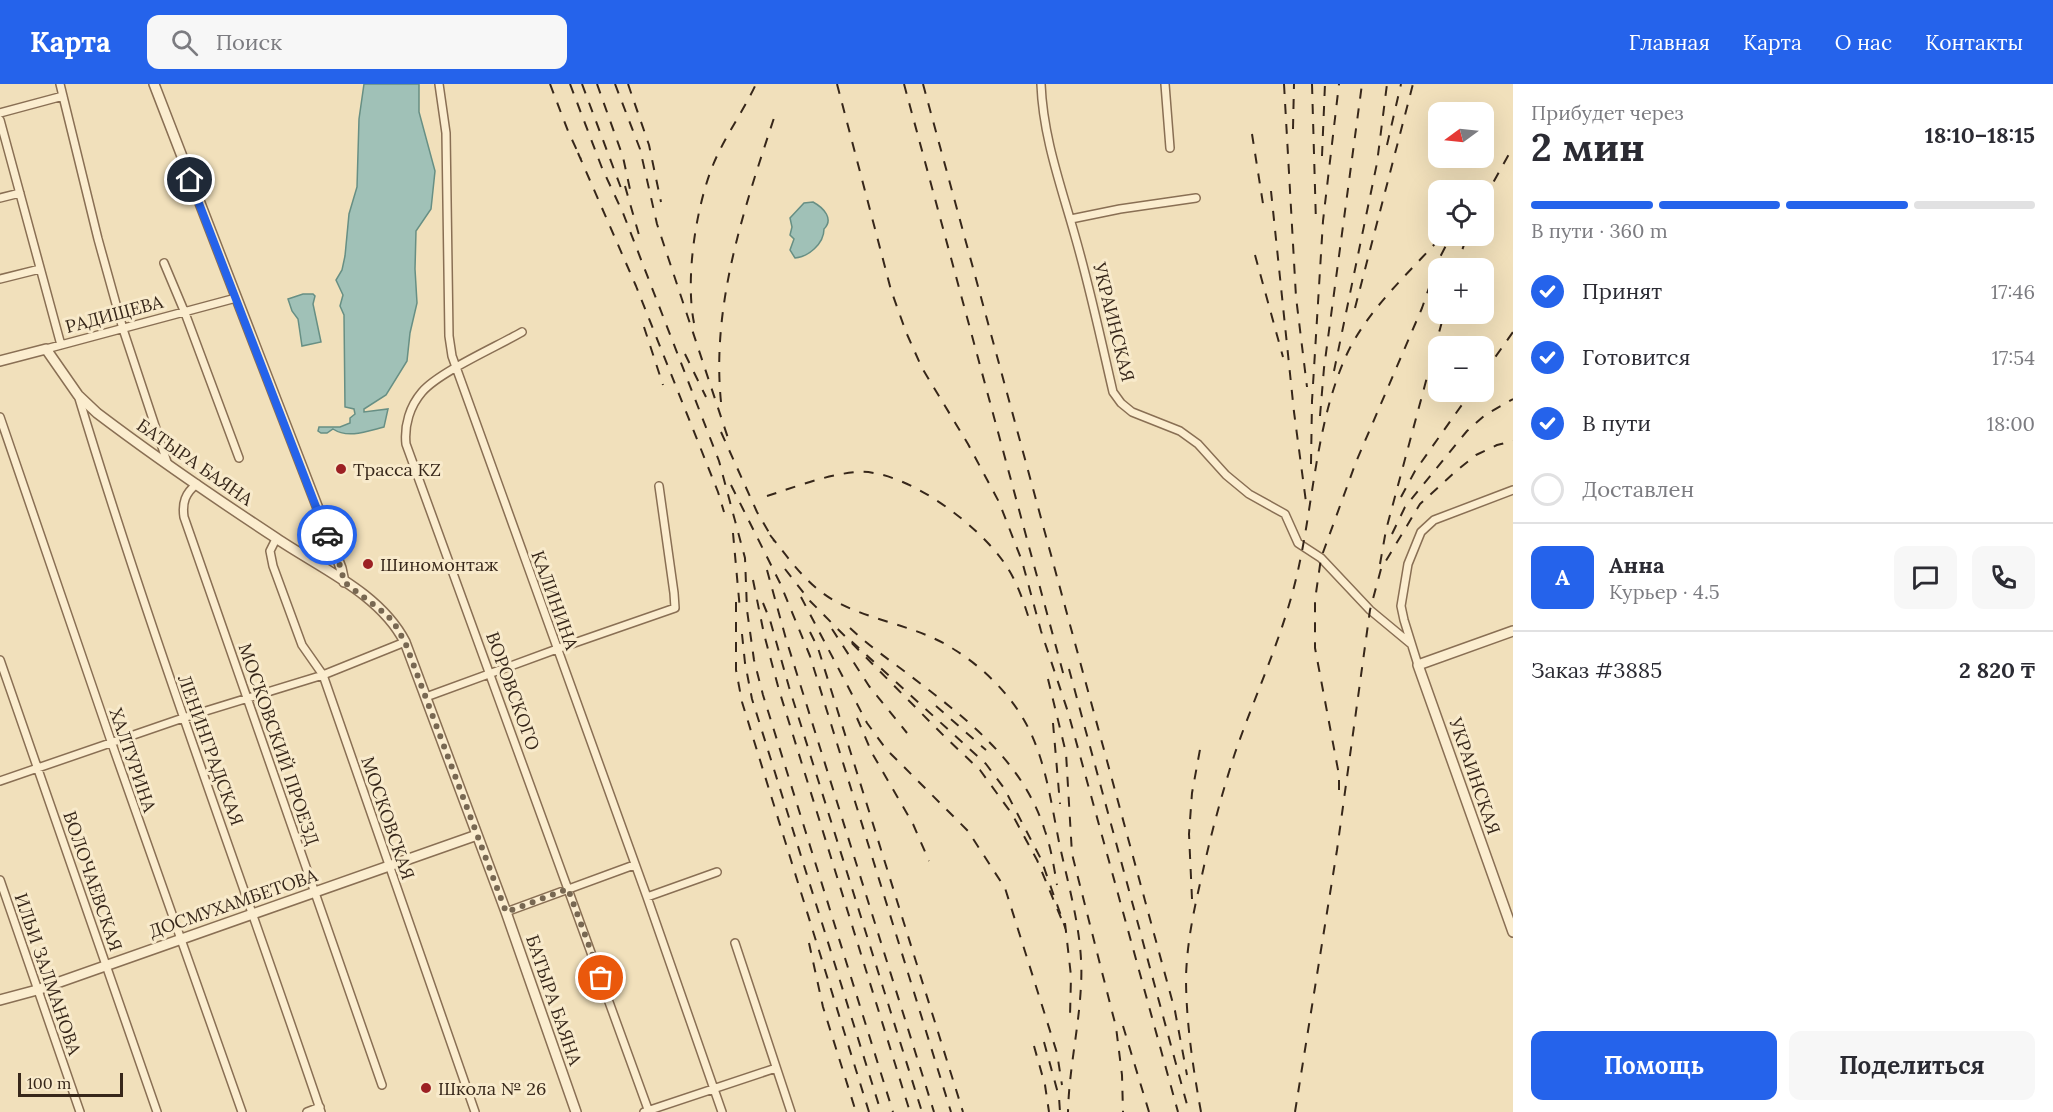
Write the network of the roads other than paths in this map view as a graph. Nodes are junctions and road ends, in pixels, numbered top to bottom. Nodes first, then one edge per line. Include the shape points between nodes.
1 (60, 84) edge
2 (154, 84) edge
3 (439, 84) edge
4 (1041, 84) edge
5 (1165, 84) edge
6 (63, 96) junction
7 (0, 113) edge
8 (0, 120) edge
9 (1170, 148) dead end
10 (20, 194) junction
11 (0, 198) edge
12 (1196, 198) dead end
13 (1071, 219) junction
14 (164, 263) dead end
15 (40, 269) junction
16 (0, 279) edge
17 (236, 298) junction
18 (185, 313) junction
19 (123, 329) junction
20 (522, 332) dead end
21 (61, 345) junction
22 (46, 349) junction
23 (0, 361) edge
24 (456, 369) junction
25 (78, 395) junction
26 (0, 417) edge
27 (238, 458) dead end
28 (168, 465) junction
29 (197, 484) junction
30 (659, 486) dead end
31 (1513, 490) edge
32 (276, 539) junction
33 (344, 582) junction
34 (1513, 631) edge
35 (405, 642) junction
36 (1411, 644) junction
37 (557, 649) junction
38 (0, 660) edge
39 (1418, 665) junction
40 (490, 674) junction
41 (323, 675) junction
42 (248, 697) junction
43 (426, 698) junction
44 (183, 718) junction
45 (112, 744) junction
46 (38, 770) junction
47 (0, 781) edge
48 (477, 835) junction
49 (634, 865) junction
50 (389, 866) junction
51 (717, 872) dead end
52 (0, 880) edge
53 (568, 889) junction
54 (314, 892) junction
55 (646, 897) junction
56 (506, 912) junction
57 (253, 913) junction
58 (1513, 932) edge
59 (180, 939) junction
60 (735, 943) dead end
61 (106, 965) junction
62 (37, 990) junction
63 (0, 1000) edge
64 (776, 1068) junction
65 (382, 1085) dead end
66 (714, 1088) junction
67 (321, 1110) edge
68 (647, 1111) edge
69 (80, 1112) edge
70 (157, 1112) edge
71 (242, 1112) edge
72 (307, 1112) edge
73 (475, 1112) edge
74 (576, 1112) edge
75 (722, 1112) edge
76 (791, 1112) edge

1 - 6 street
2 - 17 street
3 - 24 street, КАЛИНИНА via 446,133 449,336
4 - 13 street, УКРАИНСКАЯ via 1044,124
5 - 9 street
6 - 7 street
6 - 19 street
8 - 10 street
10 - 11 street
10 - 15 street
12 - 13 street
13 - 36 street, УКРАИНСКАЯ via 1113,392 1121,403 1132,412 1180,431 1198,444 1226,476 1285,514 1298,543 1321,558 1370,610
14 - 18 street
15 - 16 street
15 - 21 street
17 - 18 street, РАДИЩЕВА
17 - 33 street
18 - 19 street, РАДИЩЕВА
18 - 27 street
19 - 21 street, РАДИЩЕВА
19 - 28 street
20 - 24 street, ВОРОВСКОГО
21 - 22 street, РАДИЩЕВА
22 - 23 street, РАДИЩЕВА
22 - 25 street, БАТЫРА БАЯНА
24 - 37 street, КАЛИНИНА
24 - 40 street, ВОРОВСКОГО via 423,391 413,406 406,444
25 - 28 street, БАТЫРА БАЯНА
25 - 44 street, ЛЕНИНГРАДСКАЯ via 113,513
26 - 45 street, ХАЛТУРИНА
28 - 29 street, БАТЫРА БАЯНА
29 - 32 street, БАТЫРА БАЯНА
29 - 42 street, МОСКОВСКИЙ ПРОЕЗД via 187,494 184,517
30 - 37 street via 675,608
31 - 36 street via 1434,520 1422,532 1408,564 1402,594 1401,606
32 - 33 street, БАТЫРА БАЯНА
32 - 41 street, МОСКОВСКАЯ via 270,551 273,566 302,645
33 - 35 street, БАТЫРА БАЯНА via 387,615
34 - 39 street
35 - 41 street
35 - 43 street, БАТЫРА БАЯНА
36 - 39 street
37 - 40 street
37 - 49 street, КАЛИНИНА
38 - 46 street, ВОЛОЧАЕВСКАЯ
39 - 58 street, УКРАИНСКАЯ
40 - 43 street
40 - 53 street, ВОРОВСКОГО
41 - 42 street
41 - 50 street, МОСКОВСКАЯ
42 - 44 street
42 - 54 street, МОСКОВСКИЙ ПРОЕЗД
43 - 48 street, БАТЫРА БАЯНА
44 - 45 street
44 - 57 street, ЛЕНИНГРАДСКАЯ
45 - 46 street
45 - 59 street, ХАЛТУРИНА
46 - 47 street
46 - 61 street, ВОЛОЧАЕВСКАЯ
48 - 50 street, ДОСМУХАМБЕТОВА
48 - 56 street, БАТЫРА БАЯНА
49 - 53 street
49 - 55 street, КАЛИНИНА
50 - 54 street, ДОСМУХАМБЕТОВА
50 - 73 street, МОСКОВСКАЯ
51 - 55 street
52 - 62 street, ИЛЬИ ЗАЛМАНОВА
53 - 56 street
53 - 68 street, ВОРОВСКОГО
54 - 57 street, ДОСМУХАМБЕТОВА
54 - 65 street, МОСКОВСКИЙ ПРОЕЗД
55 - 66 street, КАЛИНИНА
56 - 74 street, БАТЫРА БАЯНА
57 - 59 street, ДОСМУХАМБЕТОВА
57 - 67 street, ЛЕНИНГРАДСКАЯ
59 - 61 street, ДОСМУХАМБЕТОВА
59 - 71 street, ХАЛТУРИНА
60 - 64 street
61 - 62 street, ДОСМУХАМБЕТОВА
61 - 70 street, ВОЛОЧАЕВСКАЯ
62 - 63 street, ДОСМУХАМБЕТОВА
62 - 69 street, ИЛЬИ ЗАЛМАНОВА
64 - 66 street
64 - 76 street
66 - 68 street
66 - 75 street, КАЛИНИНА
67 - 72 street

